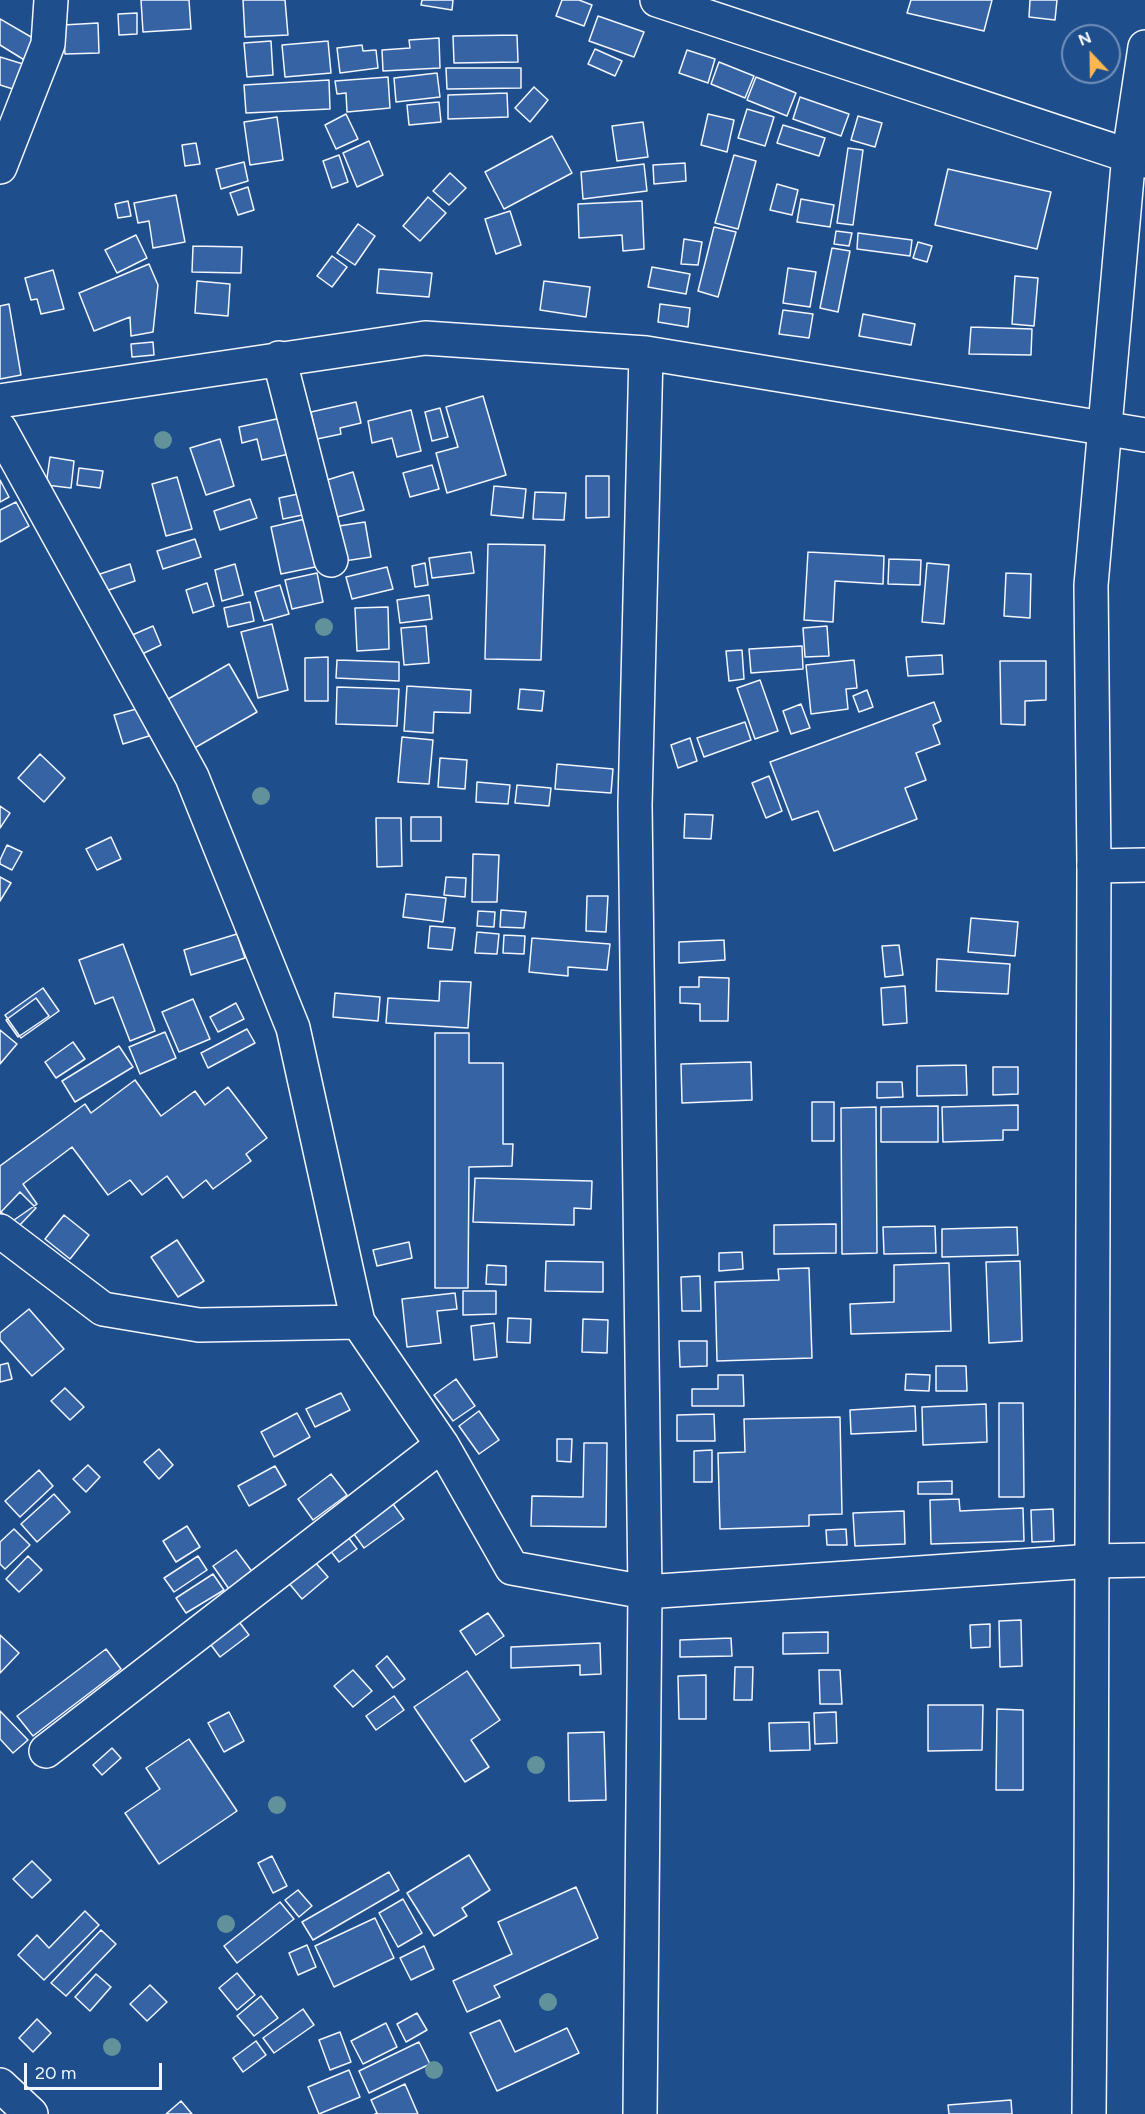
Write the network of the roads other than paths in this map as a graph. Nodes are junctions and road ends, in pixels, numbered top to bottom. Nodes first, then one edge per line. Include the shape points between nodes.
1 (51, 0) edge
2 (657, 0) edge
3 (1145, 47) edge
4 (1137, 157) edge
5 (0, 167) edge
6 (646, 353) junction
7 (279, 358) junction
8 (0, 401) edge
9 (1106, 428) junction
10 (0, 429) edge
11 (1145, 435) edge
12 (331, 560) dead end
13 (1094, 866) junction
14 (1145, 866) edge
15 (0, 1231) edge
16 (358, 1322) junction
17 (442, 1446) junction
18 (1145, 1560) edge
19 (1092, 1561) junction
20 (645, 1592) junction
21 (46, 1751) dead end
22 (0, 2085) edge
23 (31, 2114) edge
24 (640, 2114) edge
25 (1089, 2114) edge

1 - 5 street via 48,44
2 - 4 street
3 - 4 street
4 - 9 street
6 - 7 street via 425,338
6 - 9 street
6 - 20 street via 635,805
7 - 8 street
7 - 12 street
9 - 11 street
9 - 13 street via 1091,585
10 - 16 street via 192,777 293,1028
13 - 14 street
13 - 19 street
15 - 16 street via 103,1309 199,1325
16 - 17 street
17 - 20 street via 512,1568
17 - 21 street
18 - 19 street
19 - 20 street
19 - 25 street
20 - 24 street
22 - 23 street

